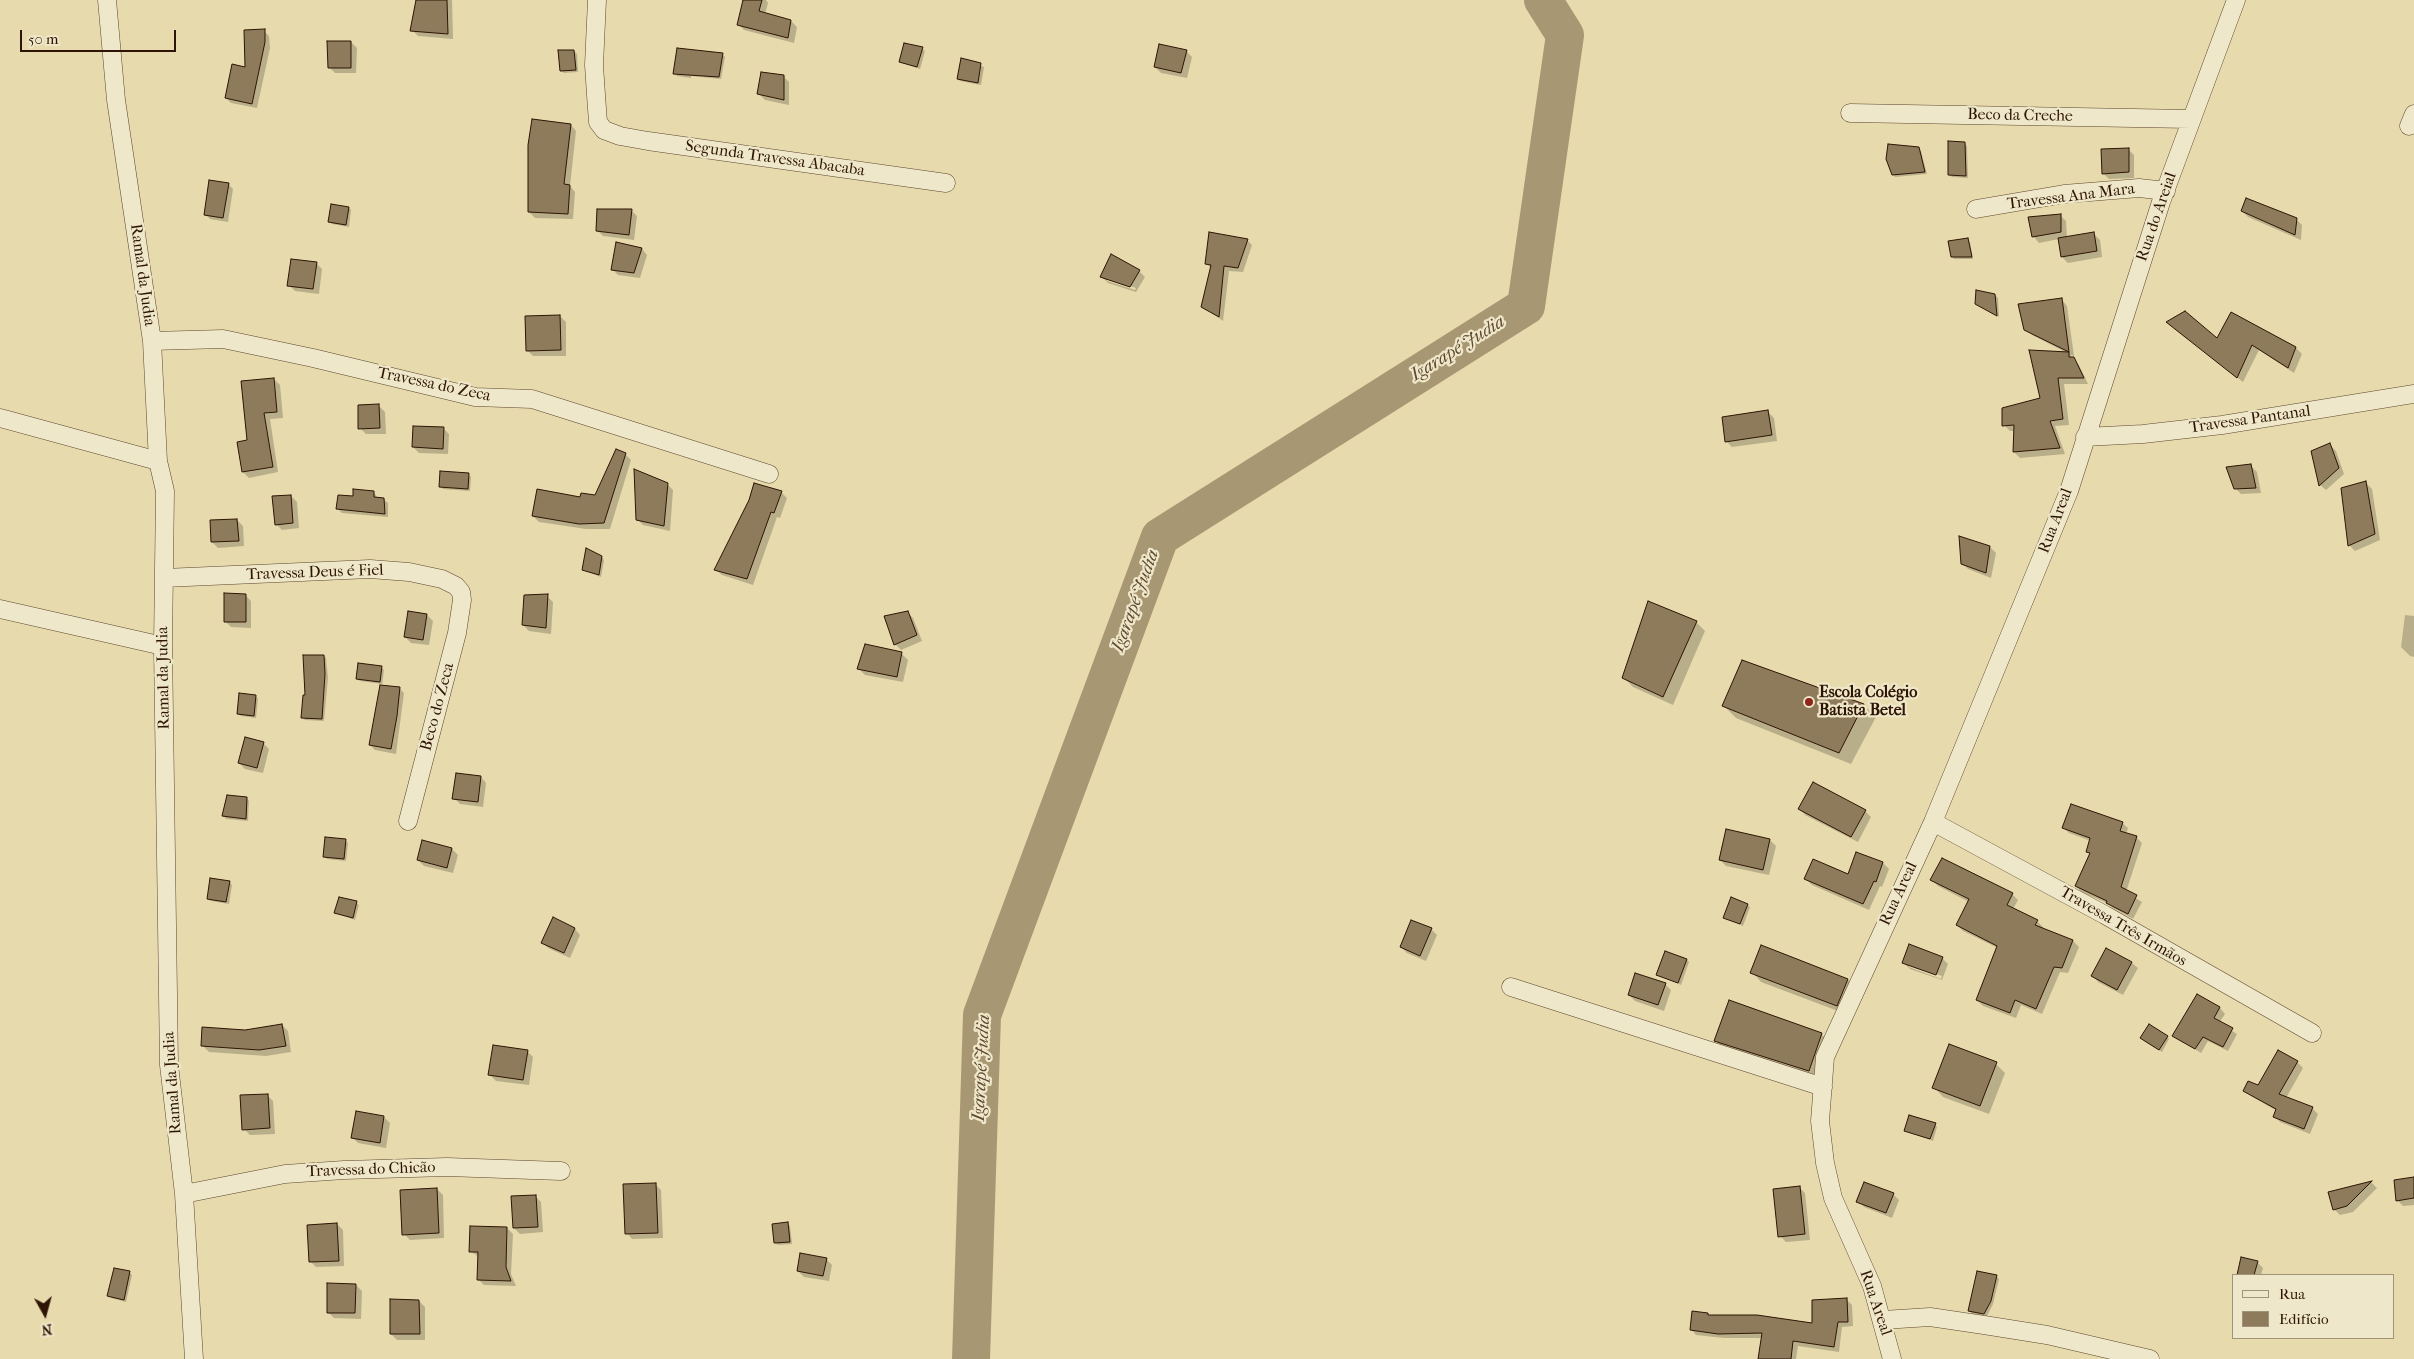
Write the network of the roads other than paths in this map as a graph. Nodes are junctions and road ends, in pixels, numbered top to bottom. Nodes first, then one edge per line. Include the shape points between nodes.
1 (107, 0) edge
2 (597, 0) edge
3 (2236, 0) edge
4 (1850, 112) dead end
5 (2190, 119) junction
6 (946, 183) dead end
7 (2166, 191) junction
8 (1976, 209) dead end
9 (152, 341) junction
10 (2414, 394) edge
11 (0, 418) edge
12 (2085, 437) junction
13 (158, 460) junction
14 (769, 474) dead end
15 (164, 578) junction
16 (460, 592) joint
17 (0, 609) edge
18 (163, 646) junction
19 (408, 821) dead end
20 (1933, 822) junction
21 (1511, 987) dead end
22 (2312, 1033) dead end
23 (1823, 1087) junction
24 (561, 1171) dead end
25 (184, 1194) junction
26 (1883, 1320) junction
27 (194, 1359) edge
28 (1892, 1359) edge
29 (2150, 1359) edge

1 - 9 street, Ramal da Judia via 116,100
2 - 6 street, Segunda Travessa Abacaba via 595,85 598,122 604,130 648,141
3 - 5 street, Rua do Areial
4 - 5 street, Beco da Creche
5 - 7 street, Rua do Areial
7 - 8 street, Travessa Ana Mara via 2139,188 2064,194
7 - 12 street, Rua do Areial
9 - 13 street, Ramal da Judia
9 - 14 street, Travessa do Zeca via 223,340 475,397 532,399
10 - 12 street, Travessa Pantanal via 2222,425
11 - 13 street
12 - 20 street, Rua Areal via 2062,508
13 - 15 street, Ramal da Judia via 165,491
15 - 16 street, Travessa Deus é Fiel via 370,569 442,579 456,586
15 - 18 street, Ramal da Judia
16 - 19 street, Beco do Zeca via 462,600 457,633
17 - 18 street
18 - 25 street, Ramal da Judia via 169,1065
20 - 22 street, Travessa Três Irmãos
20 - 23 street, Rua Areal via 1825,1058
21 - 23 street
23 - 26 street, Rua Areal via 1820,1121 1824,1163 1833,1198 1872,1286
24 - 25 street, Travessa do Chicão via 447,1167 344,1170 285,1174
25 - 27 street, Ramal da Judia
26 - 28 street, Rua Areal
26 - 29 street via 1930,1317 2047,1335

